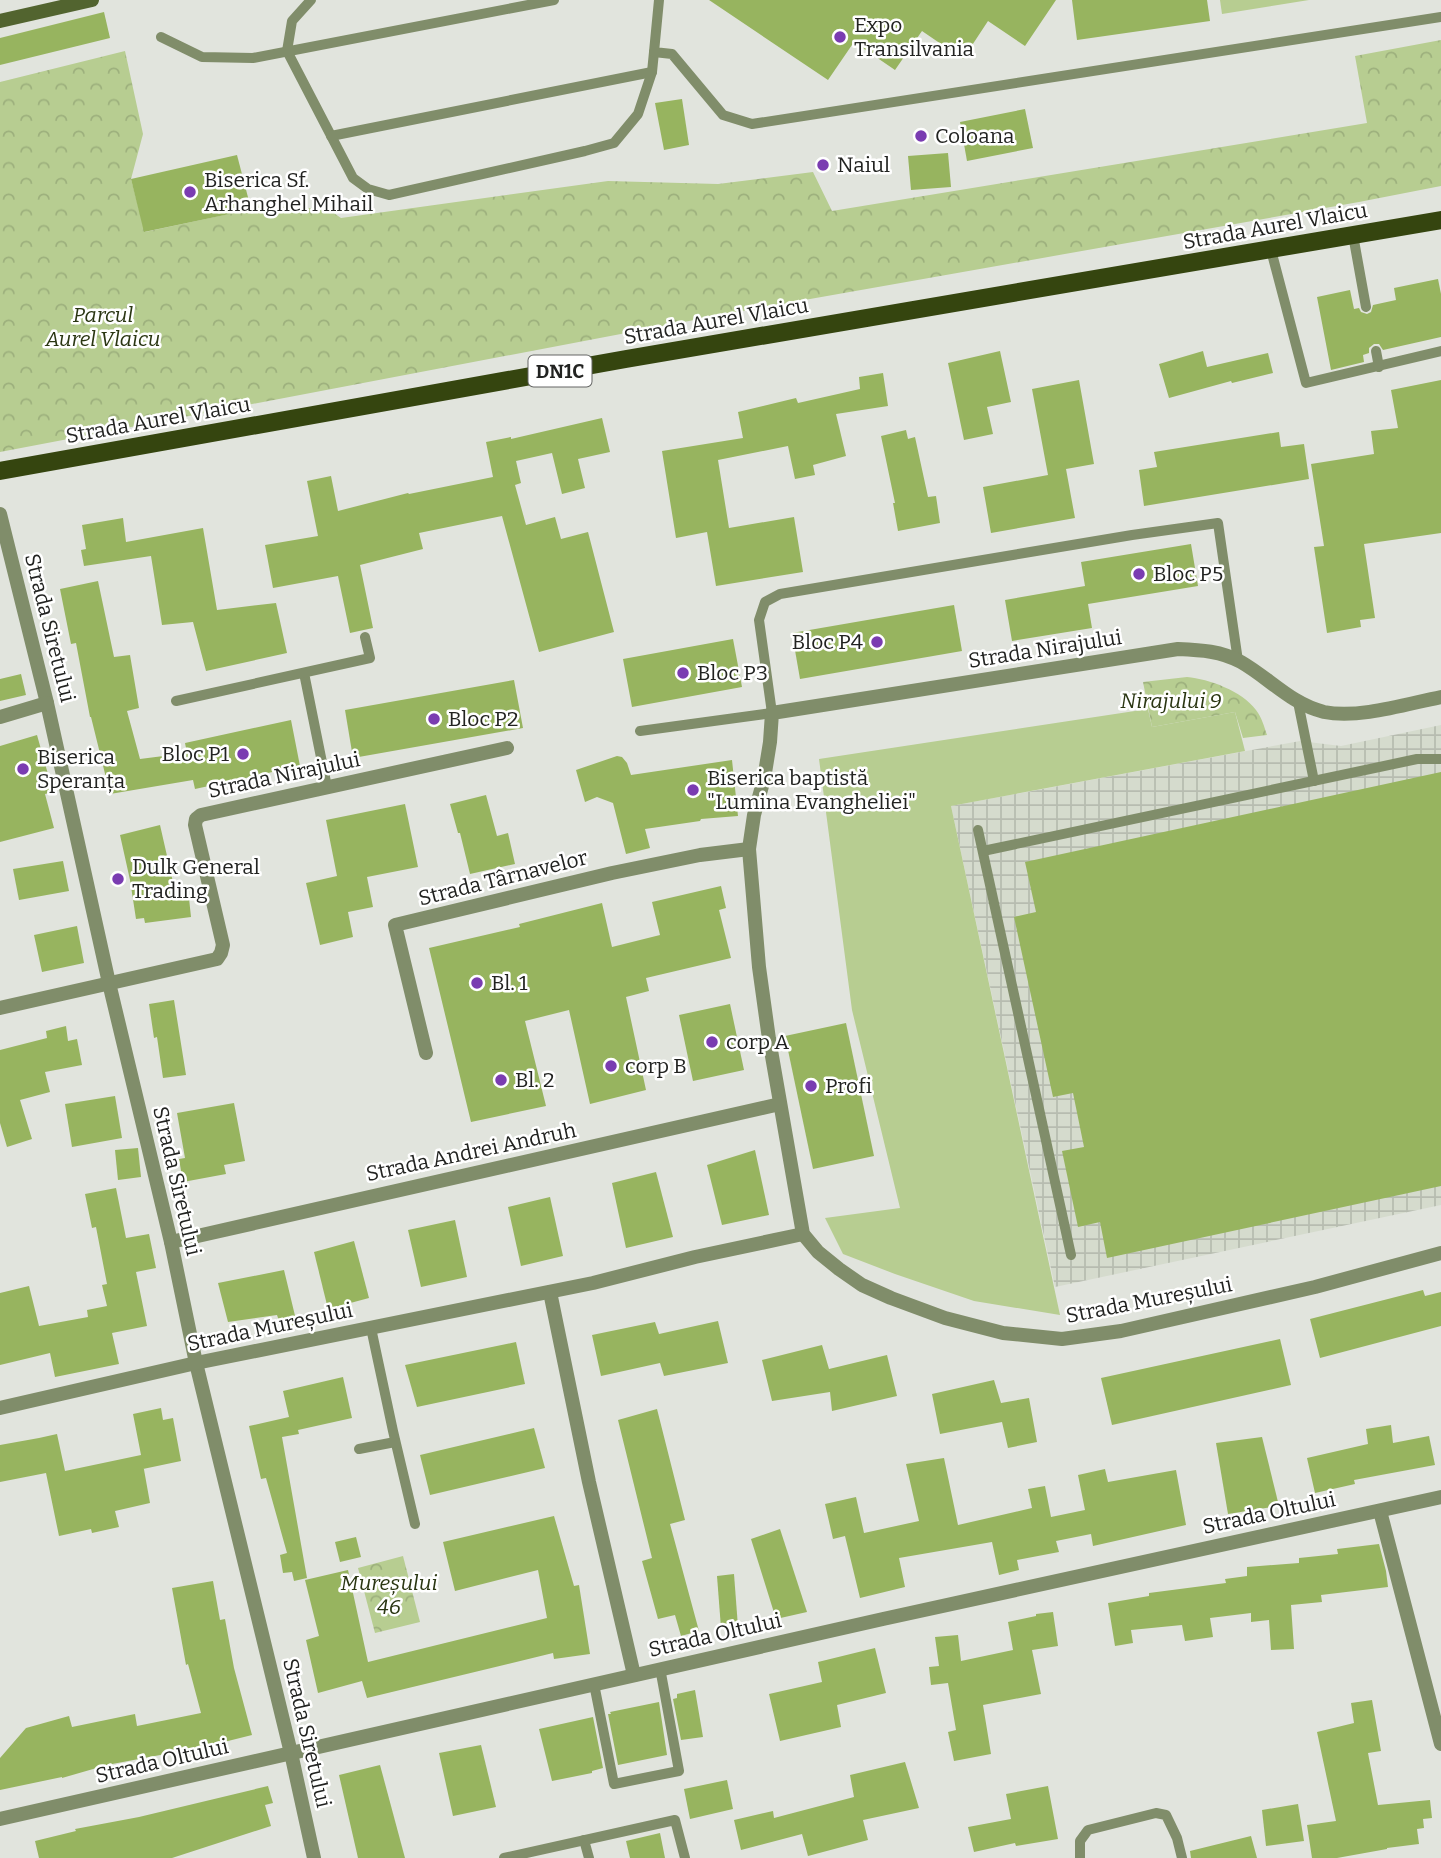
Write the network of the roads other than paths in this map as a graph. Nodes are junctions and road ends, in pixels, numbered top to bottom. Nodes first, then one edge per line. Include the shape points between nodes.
1 (92, 0) edge
2 (311, 0) edge
3 (554, 0) edge
4 (659, 0) edge
5 (1441, 17) edge
6 (0, 21) edge
7 (162, 37) dead end
8 (287, 51) junction
9 (654, 52) junction
10 (652, 72) junction
11 (331, 136) junction
12 (1441, 220) edge
13 (1353, 236) junction
14 (1271, 250) junction
15 (1366, 307) dead end
16 (1441, 351) edge
17 (1376, 352) dead end
18 (1379, 367) junction
19 (0, 471) edge
20 (0, 514) edge
21 (365, 637) dead end
22 (1238, 661) junction
23 (304, 673) junction
24 (1441, 697) edge
25 (176, 701) dead end
26 (1298, 702) junction
27 (47, 703) junction
28 (772, 713) junction
29 (0, 717) edge
30 (640, 731) dead end
31 (507, 748) dead end
32 (1441, 759) edge
33 (1314, 781) junction
34 (327, 788) junction
35 (978, 830) dead end
36 (749, 849) junction
37 (983, 851) junction
38 (109, 983) junction
39 (0, 1008) edge
40 (426, 1053) dead end
41 (780, 1104) junction
42 (803, 1234) junction
43 (171, 1242) junction
44 (1441, 1253) edge
45 (1071, 1255) dead end
46 (550, 1292) junction
47 (371, 1328) junction
48 (196, 1363) junction
49 (0, 1408) edge
50 (395, 1442) junction
51 (359, 1449) dead end
52 (1441, 1497) edge
53 (1380, 1511) junction
54 (415, 1524) dead end
55 (660, 1668) junction
56 (634, 1675) junction
57 (594, 1684) junction
58 (1441, 1744) edge
59 (291, 1753) junction
60 (0, 1819) edge
61 (584, 1840) junction
62 (314, 1858) edge
63 (504, 1858) edge
64 (589, 1858) edge
65 (685, 1858) edge
66 (1080, 1858) edge
67 (1182, 1858) edge

1 - 6 street
2 - 8 lane via 292,20
3 - 8 lane
4 - 9 lane
5 - 9 lane via 752,124 723,115 671,54
7 - 8 lane via 202,57 253,58
8 - 11 lane
9 - 10 lane
10 - 11 lane
10 - 11 lane via 638,114 614,143 388,195 368,190 353,178
12 - 13 main road, Strada Aurel Vlaicu / DN1C
13 - 14 main road, Strada Aurel Vlaicu / DN1C
13 - 15 lane
14 - 18 lane via 1306,383
14 - 19 main road, Strada Aurel Vlaicu / DN1C
16 - 18 lane
17 - 18 lane
20 - 27 street, Strada Siretului
21 - 23 lane via 370,658
22 - 26 street, Strada Nirajului
22 - 28 street, Strada Nirajului via 1204,650 1178,649
22 - 28 lane via 1218,523 780,594 765,602 759,620
23 - 25 lane
23 - 34 lane
24 - 26 street, Strada Nirajului via 1349,715
26 - 33 lane
27 - 29 street
27 - 38 street, Strada Siretului
28 - 30 lane, Strada Nirajului
28 - 36 street
31 - 34 street, Strada Nirajului
32 - 33 lane via 1417,759
33 - 37 lane
34 - 38 street, Strada Nirajului via 201,815 195,825 223,945 221,953 217,959
35 - 37 lane
36 - 40 street, Strada Târnavelor via 612,873 395,925
36 - 41 street via 759,967
37 - 45 lane
38 - 39 street
38 - 43 street, Strada Siretului
41 - 42 street
41 - 43 street, Strada Andrei Andruh
42 - 44 street, Strada Mureșului via 839,1269 891,1298 1003,1333 1062,1339 1160,1323
42 - 46 street, Strada Mureșului
43 - 48 street, Strada Siretului
46 - 47 street, Strada Mureșului
46 - 56 street
47 - 48 street, Strada Mureșului
47 - 50 lane
48 - 49 street, Strada Mureșului
48 - 59 street, Strada Siretului
50 - 51 lane
50 - 54 lane
52 - 53 street, Strada Oltului
53 - 55 street, Strada Oltului
53 - 58 street
55 - 56 street, Strada Oltului
55 - 57 lane via 679,1771 614,1784
56 - 57 street, Strada Oltului
57 - 59 street, Strada Oltului
59 - 60 street, Strada Oltului
59 - 62 street, Strada Siretului
61 - 63 lane
61 - 64 lane
61 - 65 lane via 676,1820
66 - 67 lane via 1080,1841 1088,1830 1156,1813 1166,1815

